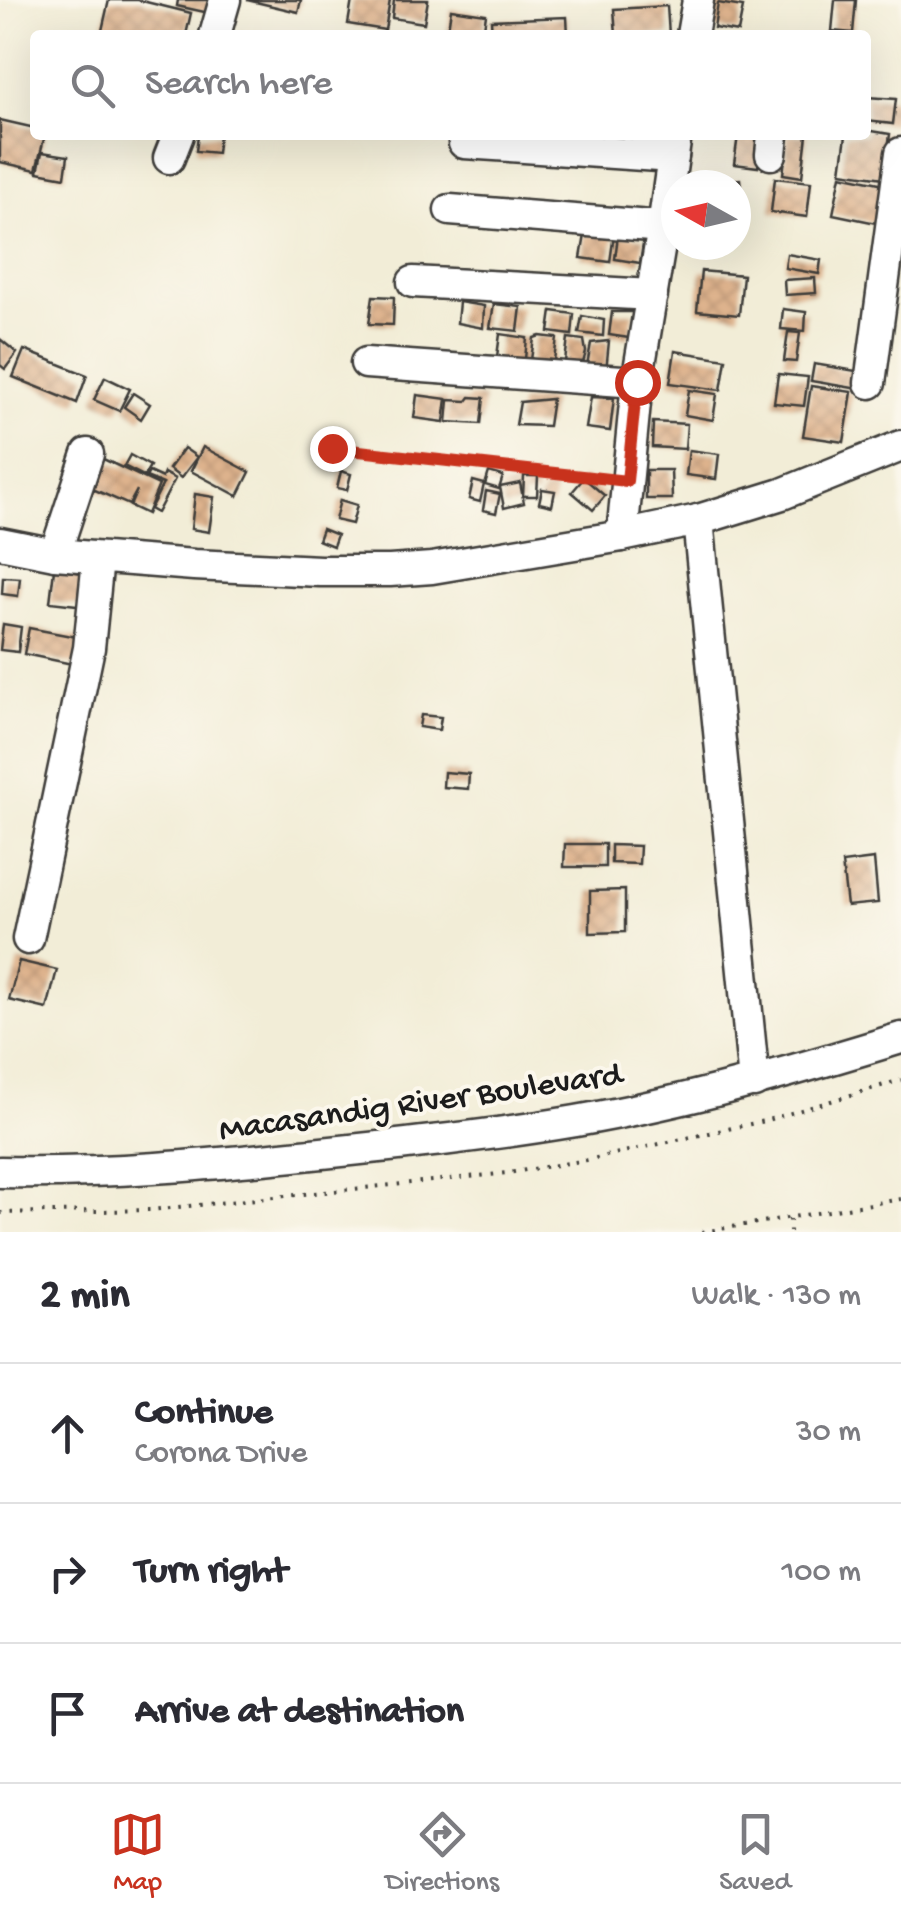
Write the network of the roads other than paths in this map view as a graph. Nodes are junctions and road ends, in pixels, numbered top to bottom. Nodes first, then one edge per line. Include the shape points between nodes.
1 (225, 0) edge
2 (698, 0) edge
3 (216, 30) edge
4 (693, 30) edge
5 (464, 142) dead end
6 (674, 146) edge
7 (901, 153) edge
8 (450, 210) dead end
9 (661, 227) edge
10 (661, 244) edge
11 (412, 282) dead end
12 (652, 295) junction
13 (366, 363) dead end
14 (637, 382) junction
15 (870, 382) dead end
16 (901, 446) edge
17 (88, 454) dead end
18 (698, 520) junction
19 (622, 536) junction
20 (0, 544) edge
21 (55, 554) junction
22 (98, 559) junction
23 (28, 939) dead end
24 (901, 1038) edge
25 (754, 1082) junction
26 (0, 1172) edge

1 - 3 street
2 - 4 street
5 - 6 street
7 - 15 street
8 - 9 street
10 - 12 street
11 - 12 street
12 - 14 street
13 - 14 street
14 - 19 street
16 - 18 street
17 - 21 street
18 - 19 street
18 - 25 street
19 - 22 street via 390,571
20 - 21 street
21 - 22 street
22 - 23 street via 90,648
24 - 25 street, Macasandig River Boulevard
25 - 26 street, Macasandig River Boulevard via 580,1120 435,1141 147,1170

